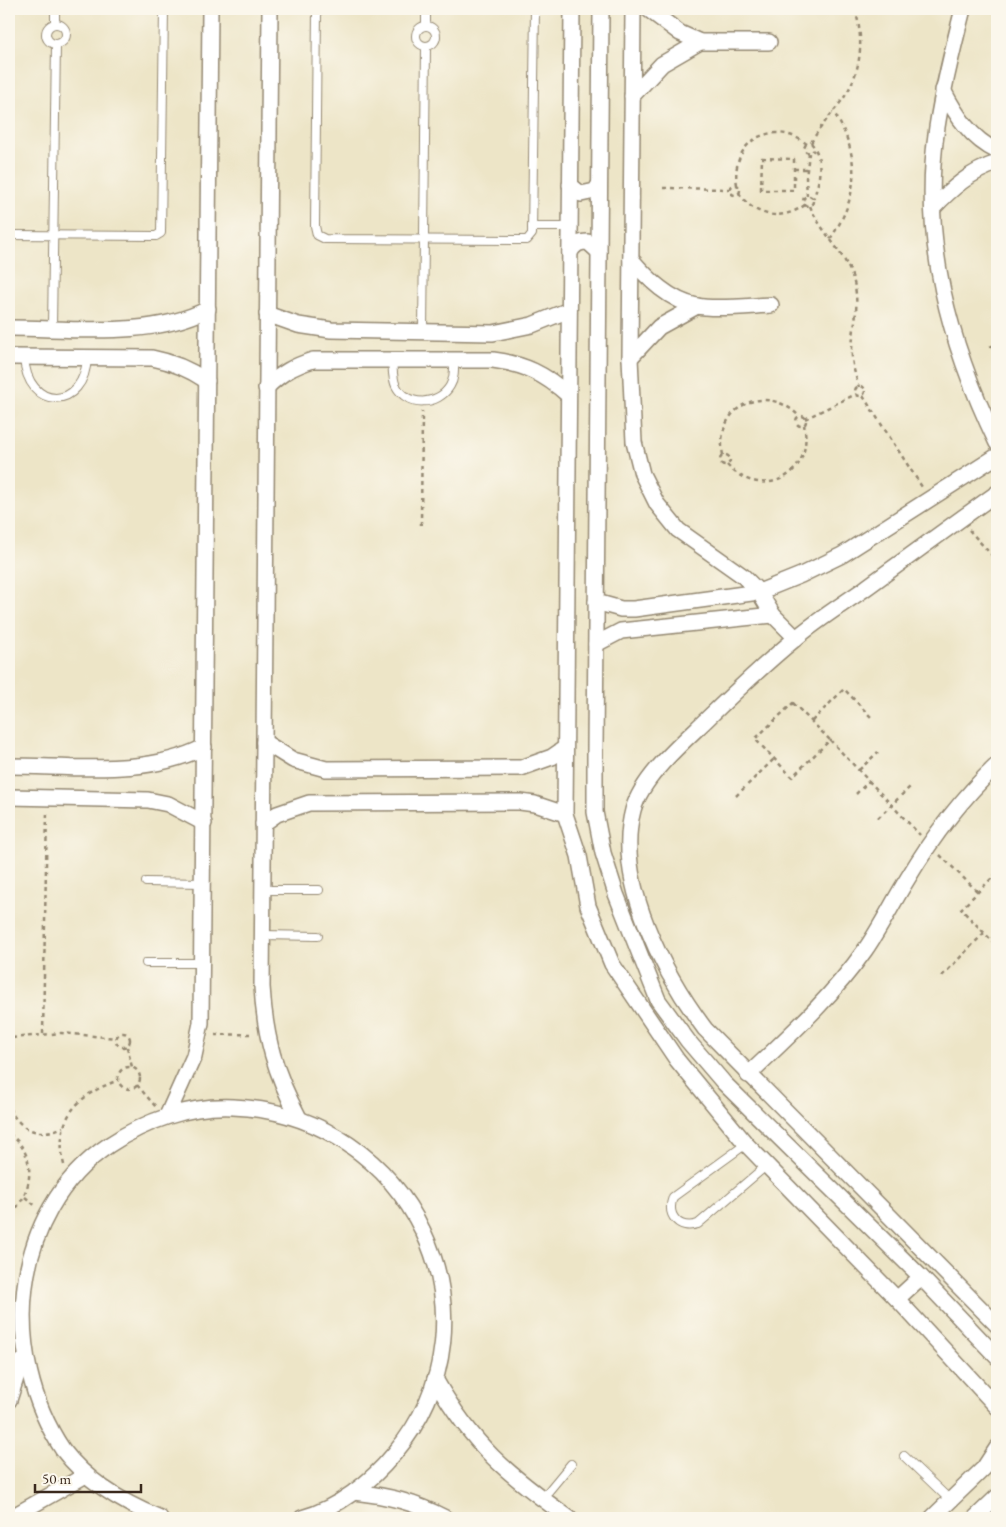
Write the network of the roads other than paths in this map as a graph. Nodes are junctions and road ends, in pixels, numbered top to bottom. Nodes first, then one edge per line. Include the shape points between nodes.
1 (55, 9) edge
2 (164, 9) edge
3 (210, 9) edge
4 (270, 9) edge
5 (317, 9) edge
6 (426, 9) edge
7 (535, 9) edge
8 (572, 9) edge
9 (601, 9) edge
10 (633, 9) edge
11 (648, 9) edge
12 (963, 9) edge
13 (55, 24) junction
14 (426, 26) junction
15 (700, 42) junction
16 (769, 42) dead end
17 (56, 44) junction
18 (426, 46) junction
19 (943, 90) junction
20 (632, 96) junction
21 (997, 151) edge
22 (997, 163) edge
23 (570, 185) junction
24 (599, 186) junction
25 (933, 208) junction
26 (532, 227) junction
27 (570, 227) junction
28 (9, 235) edge
29 (53, 235) junction
30 (424, 239) junction
31 (570, 252) junction
32 (598, 252) junction
33 (631, 259) junction
34 (771, 305) dead end
35 (697, 306) junction
36 (208, 309) junction
37 (569, 310) junction
38 (267, 314) junction
39 (9, 328) edge
40 (52, 328) junction
41 (423, 332) junction
42 (16, 357) edge
43 (87, 357) junction
44 (630, 358) junction
45 (392, 359) junction
46 (454, 360) junction
47 (207, 381) junction
48 (266, 388) junction
49 (568, 395) junction
50 (997, 443) edge
51 (997, 456) edge
52 (997, 493) edge
53 (759, 592) junction
54 (596, 602) junction
55 (773, 615) junction
56 (796, 638) junction
57 (596, 644) junction
58 (264, 742) junction
59 (204, 747) junction
60 (565, 748) junction
61 (997, 765) edge
62 (9, 766) edge
63 (9, 797) edge
64 (565, 814) junction
65 (204, 823) junction
66 (263, 824) junction
67 (146, 882) dead end
68 (203, 882) junction
69 (263, 890) junction
70 (319, 890) dead end
71 (262, 935) junction
72 (318, 936) dead end
73 (146, 963) dead end
74 (202, 963) junction
75 (748, 1075) junction
76 (166, 1117) junction
77 (299, 1118) junction
78 (746, 1144) junction
79 (767, 1165) junction
80 (921, 1277) junction
81 (897, 1299) junction
82 (997, 1325) edge
83 (997, 1357) edge
84 (22, 1362) junction
85 (435, 1379) junction
86 (9, 1400) edge
87 (997, 1407) edge
88 (997, 1448) edge
89 (904, 1456) dead end
90 (571, 1464) dead end
91 (86, 1475) junction
92 (354, 1492) junction
93 (997, 1497) edge
94 (542, 1499) junction
95 (950, 1501) junction
96 (10, 1518) edge
97 (160, 1518) edge
98 (302, 1518) edge
99 (445, 1518) edge
100 (568, 1518) edge
101 (932, 1518) edge
102 (975, 1518) edge

1 - 13 lane
2 - 29 lane via 161,233 156,236
3 - 36 street
4 - 38 street
5 - 30 lane via 315,231 325,239
6 - 14 lane
7 - 26 lane
8 - 23 street
9 - 24 street
10 - 20 street
11 - 15 street via 680,33
12 - 19 street
13 - 17 lane via 47,29 46,34 51,43
13 - 17 lane via 60,25 66,34 61,43
14 - 18 lane via 416,36 421,45
14 - 18 lane via 431,27 436,36 435,41
15 - 16 street
15 - 20 street via 662,64
17 - 29 lane
18 - 30 lane
19 - 21 street via 954,113 970,132
19 - 25 street via 935,149
20 - 33 street
22 - 25 street via 969,176
23 - 24 street via 581,194 595,191
23 - 27 street
24 - 32 street
25 - 50 street via 941,284 952,333
26 - 27 lane
26 - 30 lane via 532,237 527,240
27 - 31 street
28 - 29 lane
29 - 40 lane
30 - 41 lane
31 - 32 street via 574,246 588,242
31 - 37 street
32 - 54 street
33 - 35 street via 660,288
33 - 44 street
34 - 35 street
35 - 44 street via 659,327
36 - 40 street via 190,318 153,328
36 - 47 street
37 - 41 street via 532,325 505,331
37 - 49 street
38 - 41 street via 314,328
38 - 48 street
39 - 40 street
42 - 43 street
42 - 43 lane via 28,382 36,392 48,397 62,397 74,392 83,382
43 - 47 street via 152,358 172,362
44 - 53 street via 634,442 642,474 657,504 678,530 743,576
45 - 46 street
45 - 46 lane via 396,385 402,394 422,402 439,397 451,385
45 - 48 street via 313,360 295,365
46 - 49 street via 514,362 553,381
47 - 59 street
48 - 58 street
49 - 60 street
51 - 53 street via 842,555
52 - 56 street
53 - 54 street via 634,610
53 - 55 street
54 - 57 street
55 - 56 street
55 - 57 street via 621,631
56 - 75 street via 663,763 633,808 628,835 638,898 665,968 705,1029
57 - 80 street via 595,812 616,894 658,1000 724,1083
58 - 60 street via 293,760 326,769 521,768
58 - 66 street
59 - 62 street via 186,756 149,766
59 - 65 street
60 - 64 street
61 - 75 street via 975,786 929,844 880,927 843,980 822,1005
63 - 65 street via 148,800 168,804
64 - 66 street via 520,802 326,802 292,807
64 - 78 street via 579,856 588,906 612,964 677,1060
65 - 68 street
66 - 69 street
67 - 68 lane
68 - 74 street
69 - 70 lane
69 - 71 street
71 - 72 lane
71 - 77 street via 264,1022 282,1088
73 - 74 lane
74 - 76 street via 202,1022 194,1056
75 - 82 street
76 - 77 street via 231,1107
76 - 84 street via 127,1133 95,1154 67,1182 45,1213 29,1248 22,1276 17,1324
77 - 85 street via 336,1135 369,1158 398,1188 420,1222 435,1259 443,1299 443,1339
78 - 79 street
78 - 79 lane via 674,1197 670,1205 675,1220 682,1225 698,1224
79 - 81 street
80 - 81 street
80 - 83 street
81 - 87 street
84 - 86 street
84 - 91 street via 31,1394 45,1424 63,1451
85 - 92 street via 422,1412 404,1442 382,1470
85 - 94 street via 451,1408 480,1445 516,1480
88 - 95 street via 984,1468
89 - 95 lane
90 - 94 lane
91 - 96 street
91 - 97 street via 125,1504
92 - 98 street via 312,1516
92 - 99 street via 389,1496
93 - 102 street
94 - 100 street
95 - 101 street

